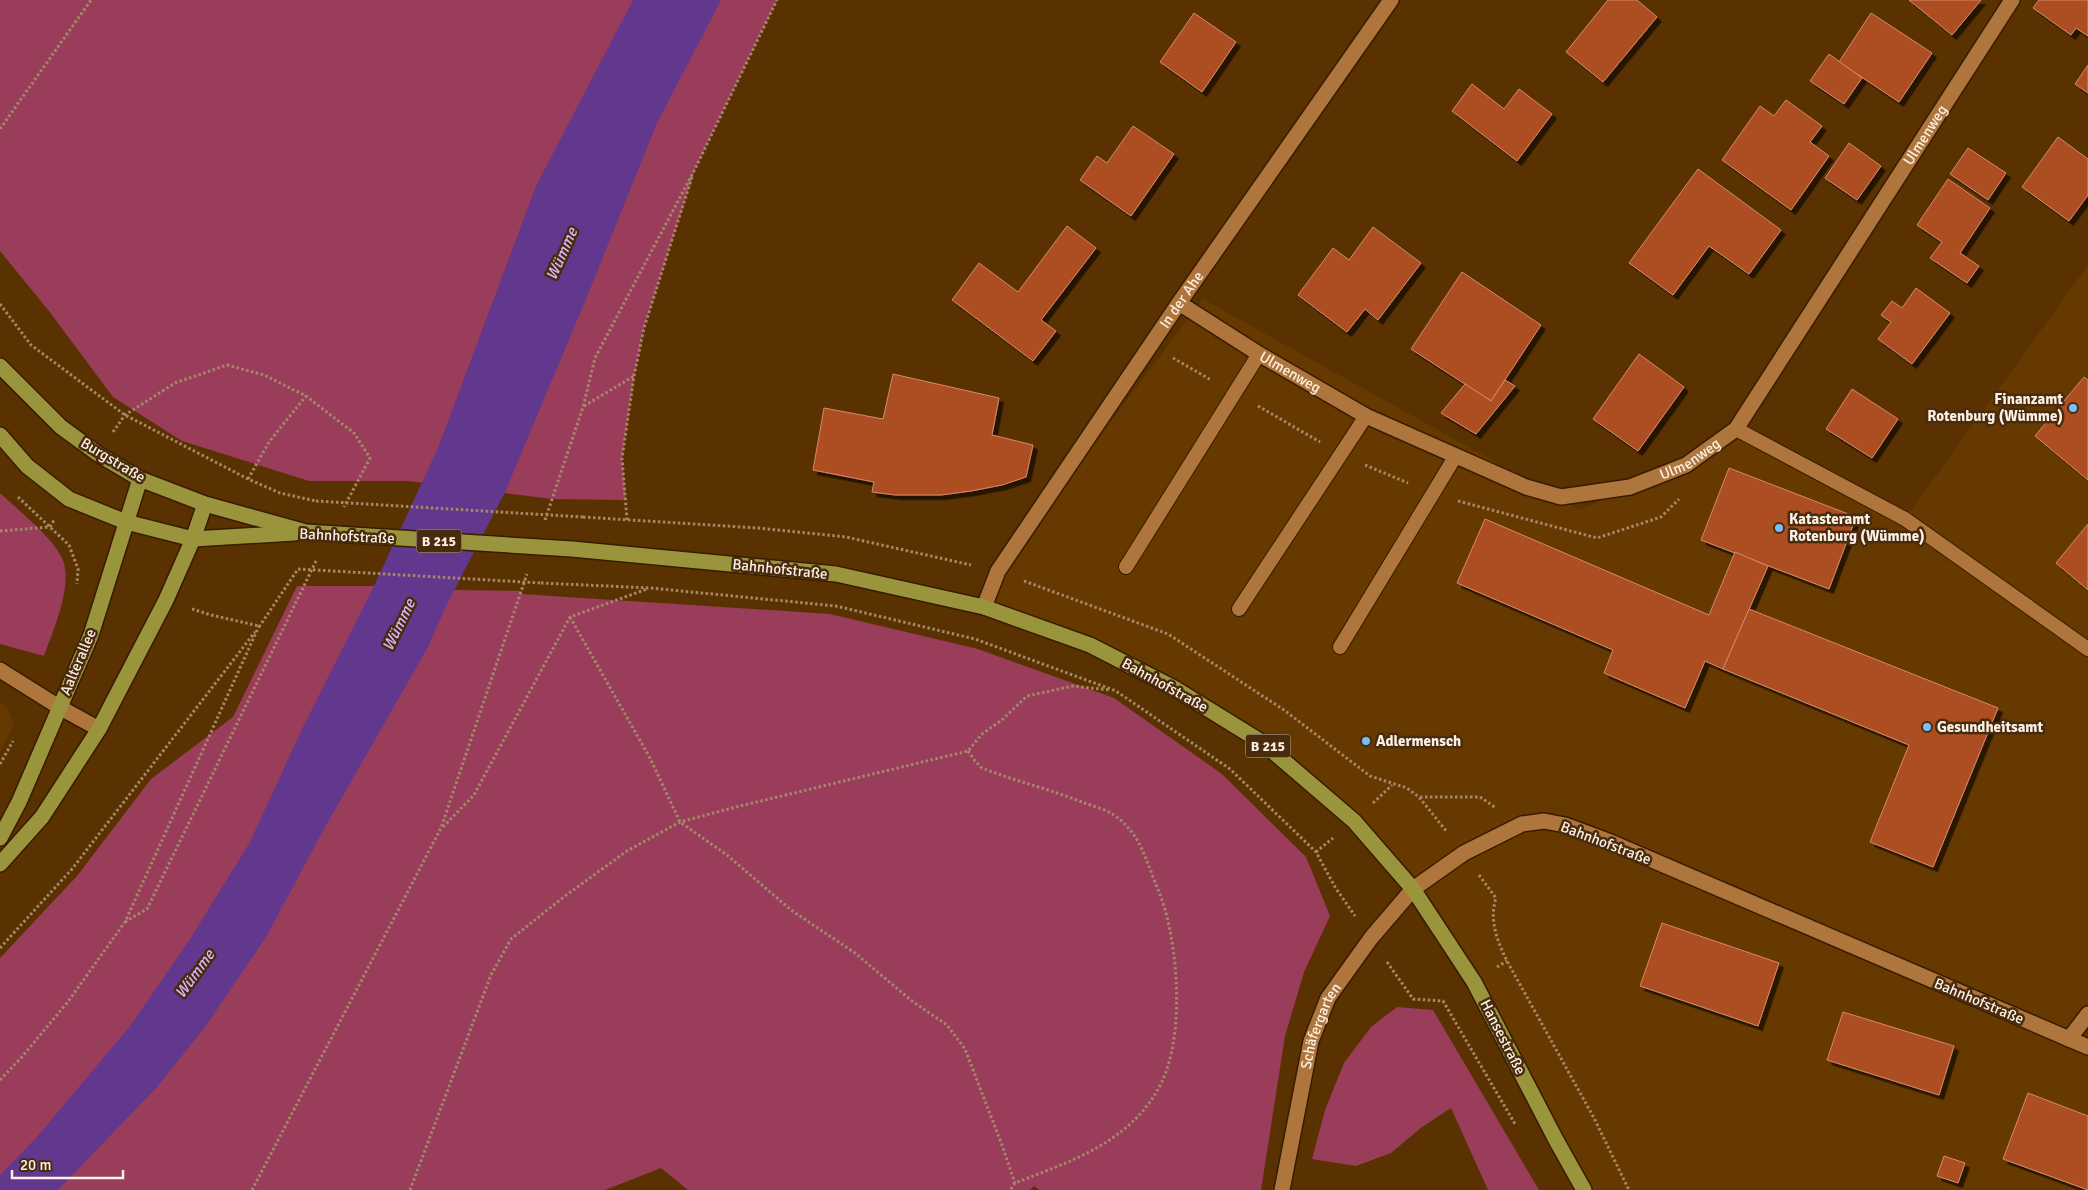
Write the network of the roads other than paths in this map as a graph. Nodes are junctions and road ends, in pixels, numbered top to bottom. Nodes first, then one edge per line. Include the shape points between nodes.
1 (1391, 0) edge
2 (2012, 0) edge
3 (1179, 303) junction
4 (1259, 354) junction
5 (0, 366) edge
6 (1366, 416) junction
7 (1736, 429) junction
8 (0, 435) edge
9 (1455, 457) junction
10 (140, 479) junction
11 (205, 504) junction
12 (126, 522) junction
13 (306, 532) junction
14 (193, 539) junction
15 (1126, 567) dead end
16 (984, 607) junction
17 (1239, 609) dead end
18 (1340, 647) dead end
19 (2088, 649) edge
20 (0, 670) edge
21 (59, 707) junction
22 (99, 729) junction
23 (0, 838) edge
24 (0, 864) edge
25 (1414, 889) junction
26 (2088, 1014) edge
27 (2069, 1039) junction
28 (2088, 1047) edge
29 (1282, 1190) edge
30 (1584, 1190) edge

1 - 3 street, In der Ahe
2 - 7 street, Ulmenweg
3 - 4 street, Ulmenweg
3 - 16 street, In der Ahe via 998,571
4 - 6 street, Ulmenweg
4 - 15 lane
5 - 10 main road, Burgstraße / B 215 via 61,427
6 - 9 street, Ulmenweg
6 - 17 lane
7 - 9 street, Ulmenweg via 1686,465 1630,487 1561,497 1526,487
7 - 19 lane via 1905,519
8 - 12 main road, B 215 via 27,466 69,499
9 - 18 lane
10 - 11 main road, Burgstraße / B 215
10 - 12 main road, Aalterallee
11 - 13 main road, Burgstraße / B 215
11 - 14 main road
12 - 14 main road, Bahnhofstraße / B 215
12 - 21 main road, Aalterallee via 91,635
13 - 14 main road, Bahnhofstraße / B 215
13 - 16 main road, Bahnhofstraße / B 215, bridge via 572,549 836,574
14 - 22 main road via 166,600
16 - 25 main road, Bahnhofstraße / B 215 via 1090,645 1174,688 1263,742 1354,821
20 - 21 street
21 - 22 street
21 - 23 main road, Aalterallee via 19,802
22 - 24 main road via 42,817
25 - 27 street, Bahnhofstraße via 1464,854 1522,824 1544,821 1565,825
25 - 29 street, Schäfergarten via 1371,938 1328,998 1311,1041
25 - 30 main road, Hansestraße / B 215 via 1474,982
26 - 27 street
27 - 28 street, Bahnhofstraße

